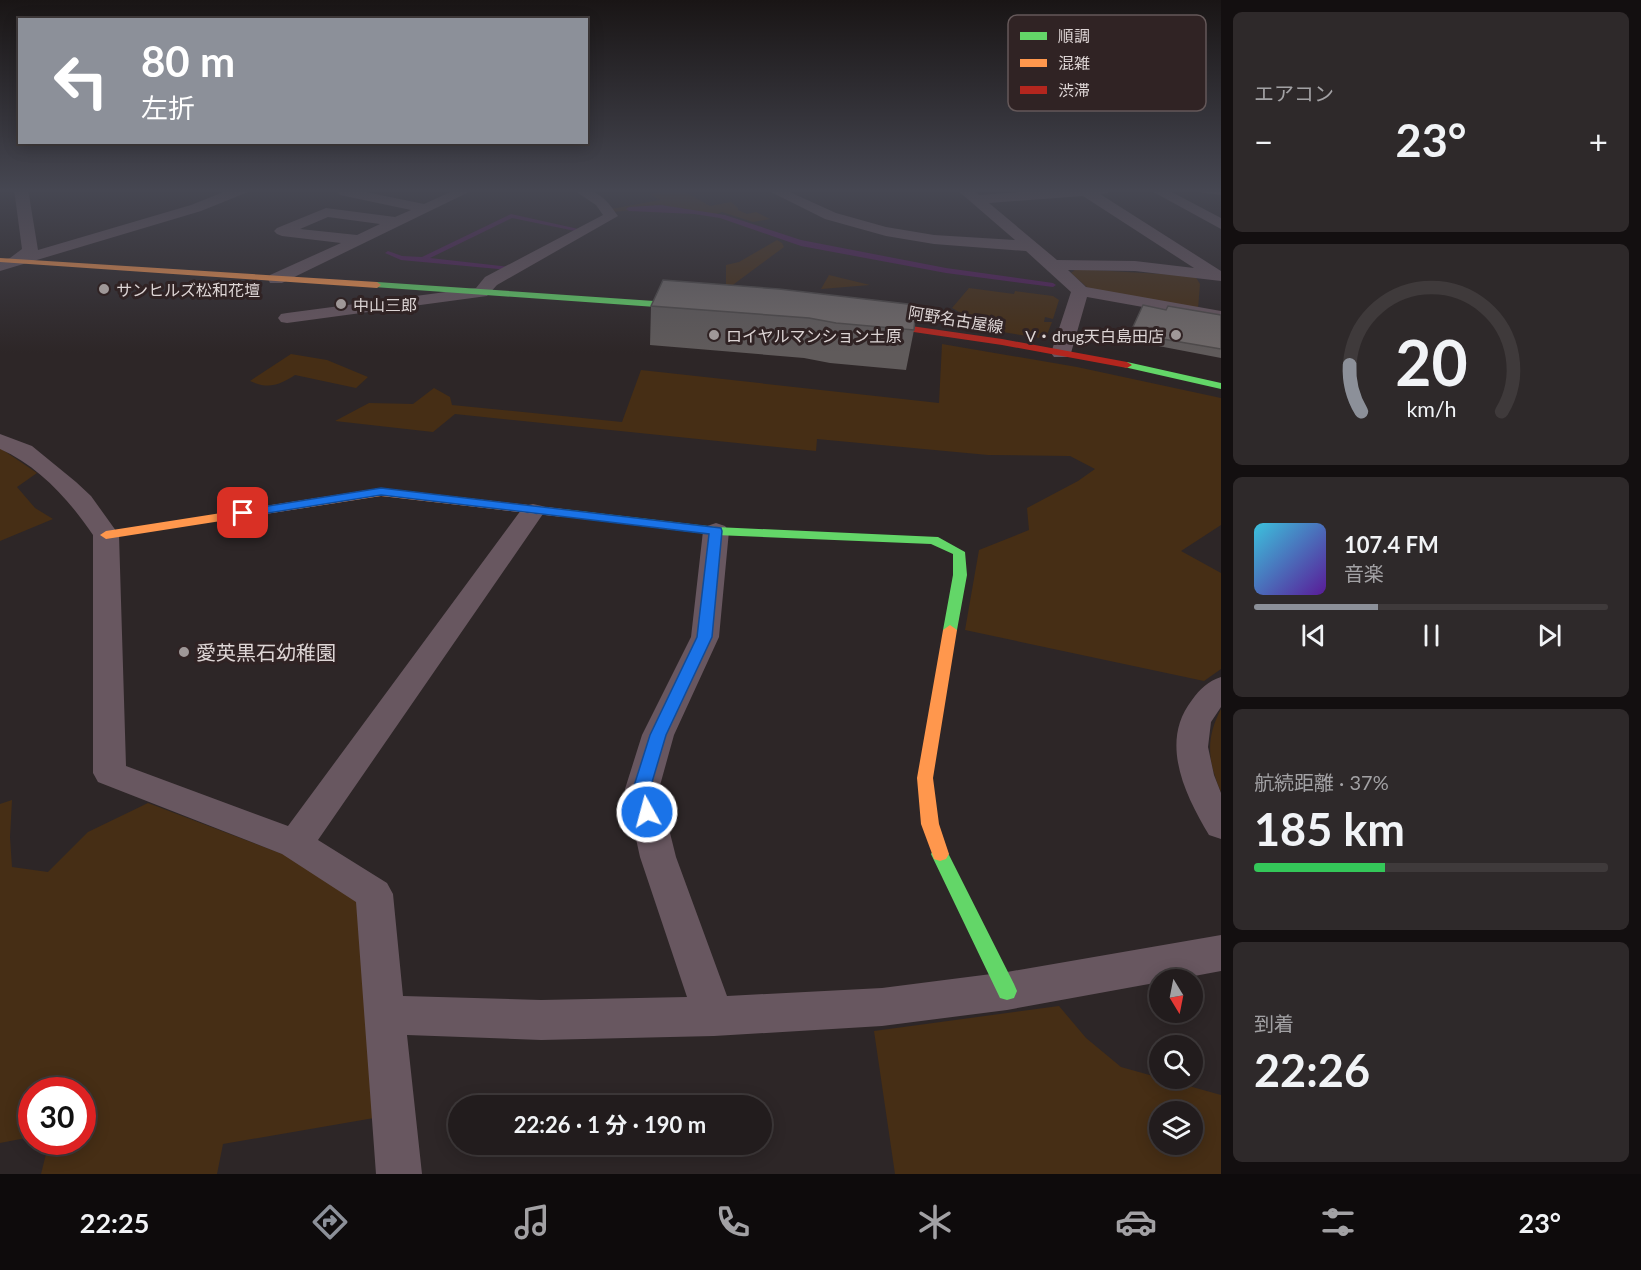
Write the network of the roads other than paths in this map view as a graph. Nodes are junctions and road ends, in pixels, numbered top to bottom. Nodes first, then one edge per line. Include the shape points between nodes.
1 (29, 244) edge
2 (74, 244) edge
3 (350, 244) edge
4 (560, 244) edge
5 (988, 244) edge
6 (1028, 244) edge
7 (1169, 244) edge
8 (1031, 246) junction
9 (0, 260) edge
10 (16, 261) junction
11 (1053, 265) junction
12 (0, 266) edge
13 (1219, 275) edge
14 (276, 279) junction
15 (1080, 291) junction
16 (481, 292) junction
17 (713, 308) edge
18 (1221, 316) edge
19 (287, 318) dead end
20 (853, 321) edge
21 (1061, 352) junction
22 (1221, 386) edge
23 (0, 441) edge
24 (532, 511) junction
25 (716, 531) junction
26 (106, 535) junction
27 (1221, 688) edge
28 (1221, 825) edge
29 (295, 844) junction
30 (1221, 953) edge
31 (1007, 991) junction
32 (384, 1015) junction
33 (714, 1016) junction
34 (399, 1174) edge

1 - 10 street via 30,251
2 - 10 street
3 - 14 street
4 - 16 street via 491,281
5 - 8 street
6 - 8 street
7 - 13 street
8 - 11 street
9 - 10 main road
10 - 12 street
10 - 14 main road
11 - 13 street via 1135,266
11 - 15 street
14 - 16 main road
15 - 18 street
15 - 21 street
16 - 17 main road
16 - 19 street
20 - 21 main road, 阿野名古屋線
21 - 22 main road, 阿野名古屋線
23 - 26 street via 24,451 68,487
24 - 25 main road
24 - 26 main road via 381,492
24 - 29 street
25 - 31 main road via 933,540 959,552 960,575 925,778 930,824 944,865
25 - 33 street via 705,637 658,735 642,789 658,857
26 - 29 street via 110,773
27 - 28 street via 1195,722 1191,742 1208,804
29 - 32 street via 374,894
30 - 31 street
31 - 33 street via 882,1007
32 - 33 street via 541,1020
32 - 34 street

